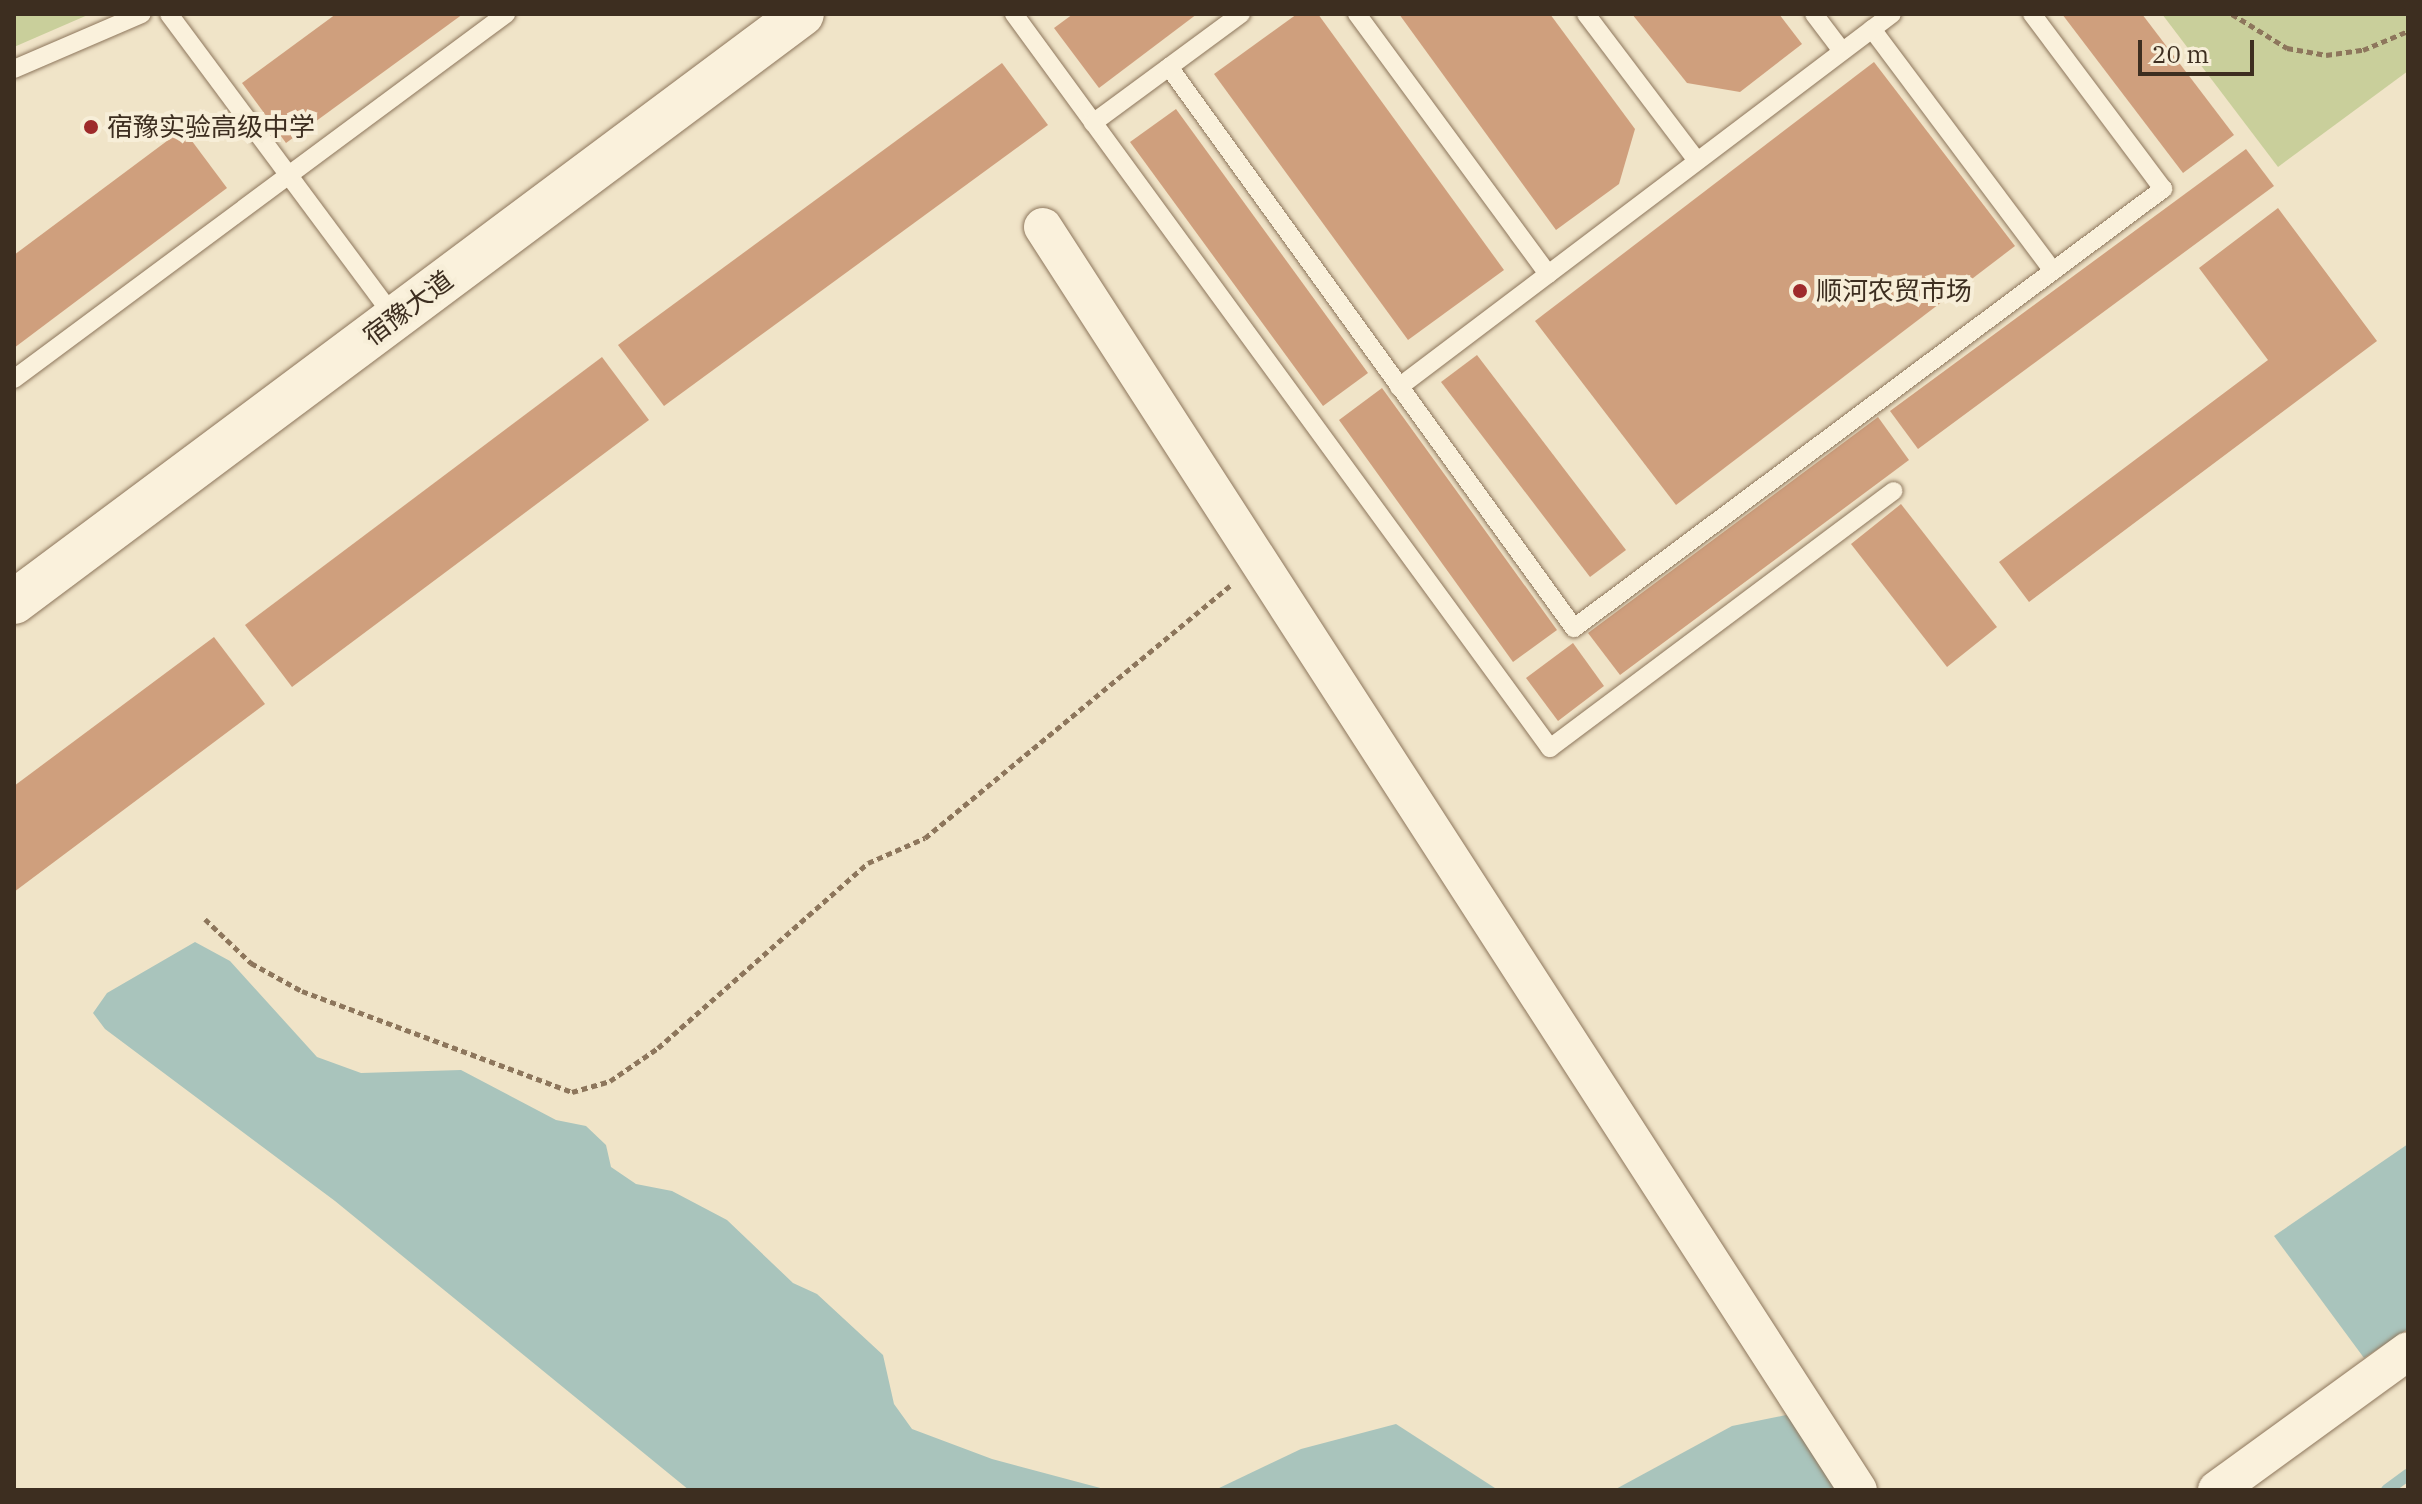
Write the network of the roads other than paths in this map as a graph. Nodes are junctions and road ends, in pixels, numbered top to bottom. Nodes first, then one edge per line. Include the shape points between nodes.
1 (142, 14) edge
2 (169, 14) edge
3 (506, 14) edge
4 (802, 14) edge
5 (1014, 14) edge
6 (1241, 14) edge
7 (1357, 14) edge
8 (1586, 14) edge
9 (1814, 14) edge
10 (1892, 14) edge
11 (2032, 14) edge
12 (1872, 29) junction
13 (1842, 51) junction
14 (1169, 67) junction
15 (14, 69) edge
16 (1093, 123) junction
17 (1697, 161) junction
18 (288, 176) junction
19 (1043, 227) dead end
20 (2053, 271) junction
21 (1548, 274) junction
22 (395, 318) junction
23 (14, 379) edge
24 (1399, 387) junction
25 (1893, 491) dead end
26 (14, 602) edge
27 (2408, 1351) edge
28 (1858, 1490) edge
29 (2217, 1490) edge

1 - 15 lane
2 - 18 lane
3 - 18 lane
4 - 22 street, 宿豫大道
5 - 16 lane
6 - 14 lane
7 - 21 lane
8 - 17 lane
9 - 13 lane
10 - 12 lane
11 - 20 lane via 2163,189
12 - 13 lane
12 - 20 lane
13 - 17 lane
14 - 16 lane
14 - 24 lane
16 - 25 lane via 1550,748
17 - 21 lane
18 - 22 lane
18 - 23 lane
19 - 28 street
20 - 24 lane via 1574,628
21 - 24 lane
22 - 26 street, 宿豫大道
27 - 29 street

